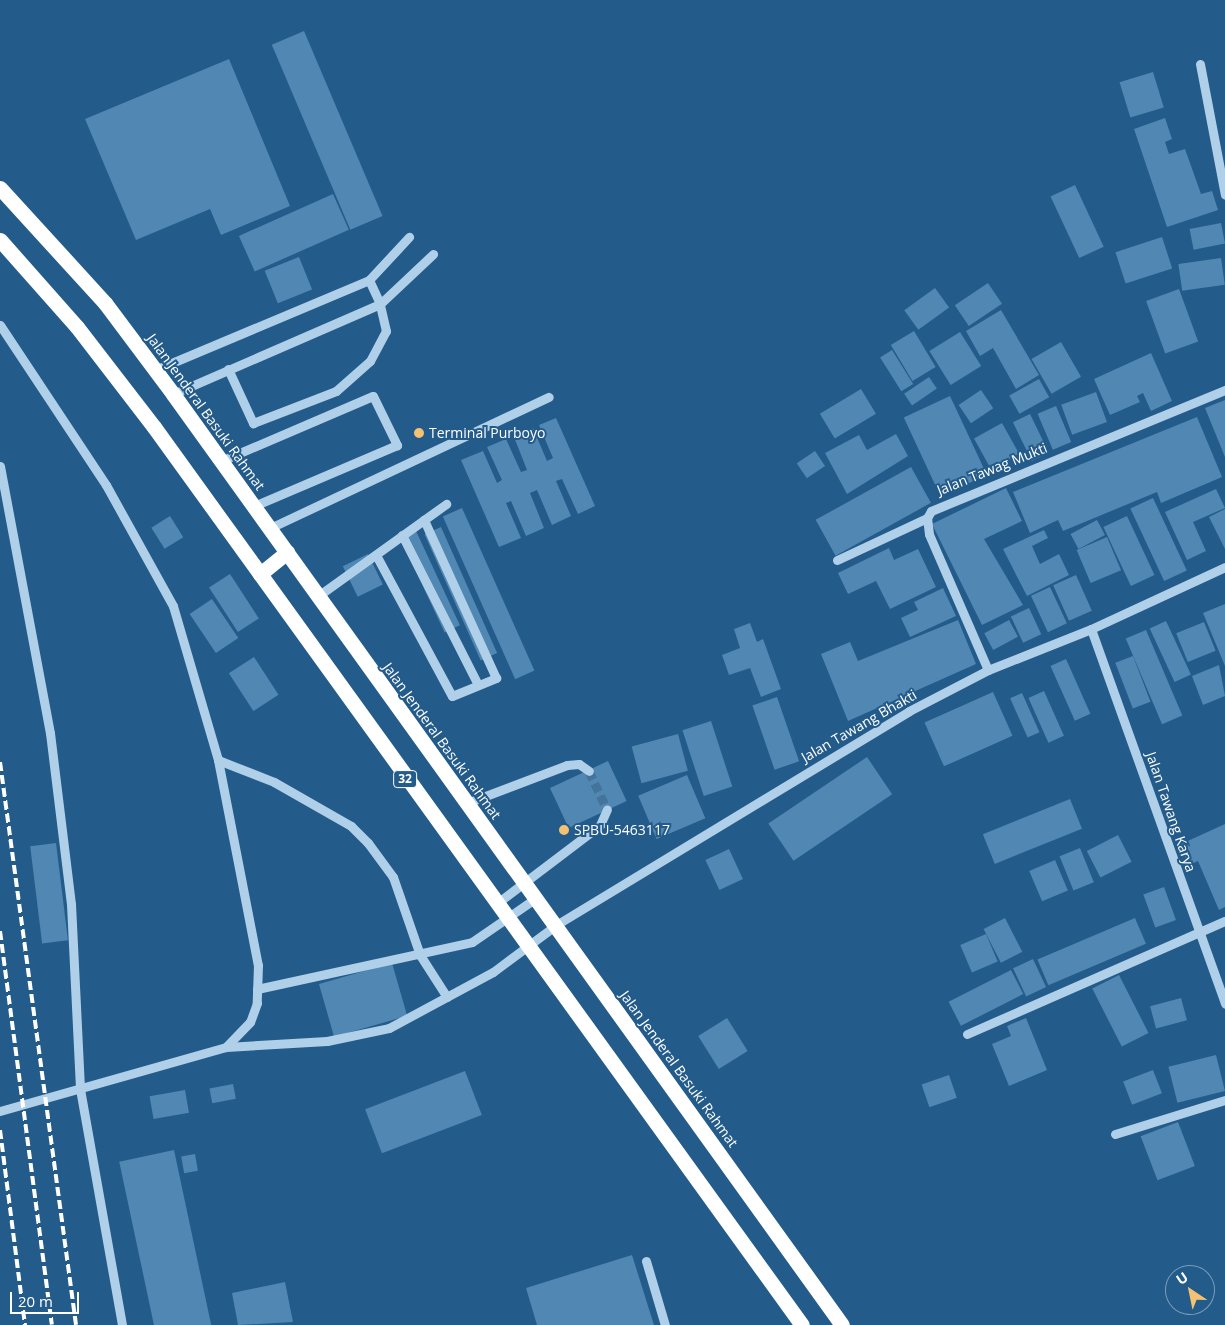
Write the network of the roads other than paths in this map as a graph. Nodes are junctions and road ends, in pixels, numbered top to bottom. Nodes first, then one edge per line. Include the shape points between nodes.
1 (1200, 64) dead end
2 (0, 188) edge
3 (1225, 195) edge
4 (409, 238) dead end
5 (0, 240) edge
6 (433, 254) dead end
7 (369, 280) junction
8 (380, 304) junction
9 (0, 325) edge
10 (155, 370) junction
11 (228, 370) junction
12 (1225, 390) edge
13 (173, 394) junction
14 (549, 398) dead end
15 (222, 460) junction
16 (0, 466) edge
17 (446, 504) dead end
18 (254, 506) junction
19 (927, 518) junction
20 (424, 520) junction
21 (270, 528) junction
22 (402, 536) junction
23 (287, 552) junction
24 (376, 555) junction
25 (837, 560) dead end
26 (1225, 567) edge
27 (260, 574) junction
28 (318, 596) junction
29 (1091, 630) junction
30 (988, 670) junction
31 (478, 685) junction
32 (218, 760) junction
33 (588, 771) dead end
34 (467, 803) junction
35 (607, 810) dead end
36 (525, 883) junction
37 (536, 898) junction
38 (496, 904) junction
39 (506, 917) junction
40 (1225, 921) edge
41 (556, 925) junction
42 (1199, 932) junction
43 (527, 947) junction
44 (420, 955) junction
45 (257, 989) junction
46 (447, 997) junction
47 (1225, 1004) edge
48 (967, 1034) dead end
49 (226, 1047) junction
50 (80, 1089) junction
51 (1225, 1100) edge
52 (0, 1111) edge
53 (1115, 1134) dead end
54 (646, 1261) dead end
55 (122, 1325) edge
56 (665, 1325) edge
57 (802, 1325) edge
58 (842, 1325) edge

1 - 3 street
2 - 10 highway, Jalan Jenderal Basuki Rahmat / 32 via 105,303
4 - 7 street
5 - 27 highway, 32 via 77,327
6 - 8 street
7 - 8 street
7 - 10 street
8 - 11 street
8 - 11 street via 386,331 370,361 336,391 253,423
9 - 32 street via 106,485 173,606
10 - 13 highway, Jalan Jenderal Basuki Rahmat / 32
11 - 13 street
12 - 19 street, Jalan Tawag Mukti via 941,504
13 - 15 highway, Jalan Jenderal Basuki Rahmat / 32
14 - 21 street
15 - 18 highway, Jalan Jenderal Basuki Rahmat / 32
15 - 18 street via 373,396 397,445
16 - 50 street via 18,544 51,743 71,904
17 - 20 street
18 - 21 highway, Jalan Jenderal Basuki Rahmat / 32
19 - 25 street, Jalan Tawag Mukti
19 - 30 street via 929,534
20 - 22 street
20 - 31 street via 496,678
21 - 23 highway, Jalan Jenderal Basuki Rahmat / 32
22 - 24 street
22 - 31 street
23 - 27 highway
23 - 28 highway, Jalan Jenderal Basuki Rahmat / 32
24 - 28 street
24 - 31 street via 452,696
26 - 29 street, Jalan Tawang Bhakti
27 - 38 highway, 32
28 - 34 highway, Jalan Jenderal Basuki Rahmat / 32
29 - 30 street, Jalan Tawang Bhakti
29 - 42 street, Jalan Tawang Karya
30 - 41 street, Jalan Tawang Bhakti via 789,783
32 - 44 street via 274,782 351,826 393,877
32 - 45 street via 258,965
33 - 34 street via 579,764 566,765
34 - 36 highway, Jalan Jenderal Basuki Rahmat / 32
35 - 36 street via 600,825
36 - 37 highway, Jalan Jenderal Basuki Rahmat / 32
36 - 38 street
37 - 39 street
37 - 41 highway, Jalan Jenderal Basuki Rahmat / 32
38 - 39 highway, 32
39 - 43 highway, 32
39 - 44 street via 472,942
40 - 42 street
41 - 43 street, Jalan Tawang Bhakti
41 - 58 highway, Jalan Jenderal Basuki Rahmat / 32
42 - 47 street, Jalan Tawang Karya
42 - 48 street
43 - 46 street, Jalan Tawang Bhakti
43 - 57 highway, 32
44 - 45 street
44 - 46 street
45 - 49 street via 250,1022
46 - 49 street, Jalan Tawang Bhakti via 390,1028 327,1041
49 - 50 street, Jalan Tawang Bhakti
50 - 52 street, Jalan Tawang Bhakti
50 - 55 street
51 - 53 street
54 - 56 street

